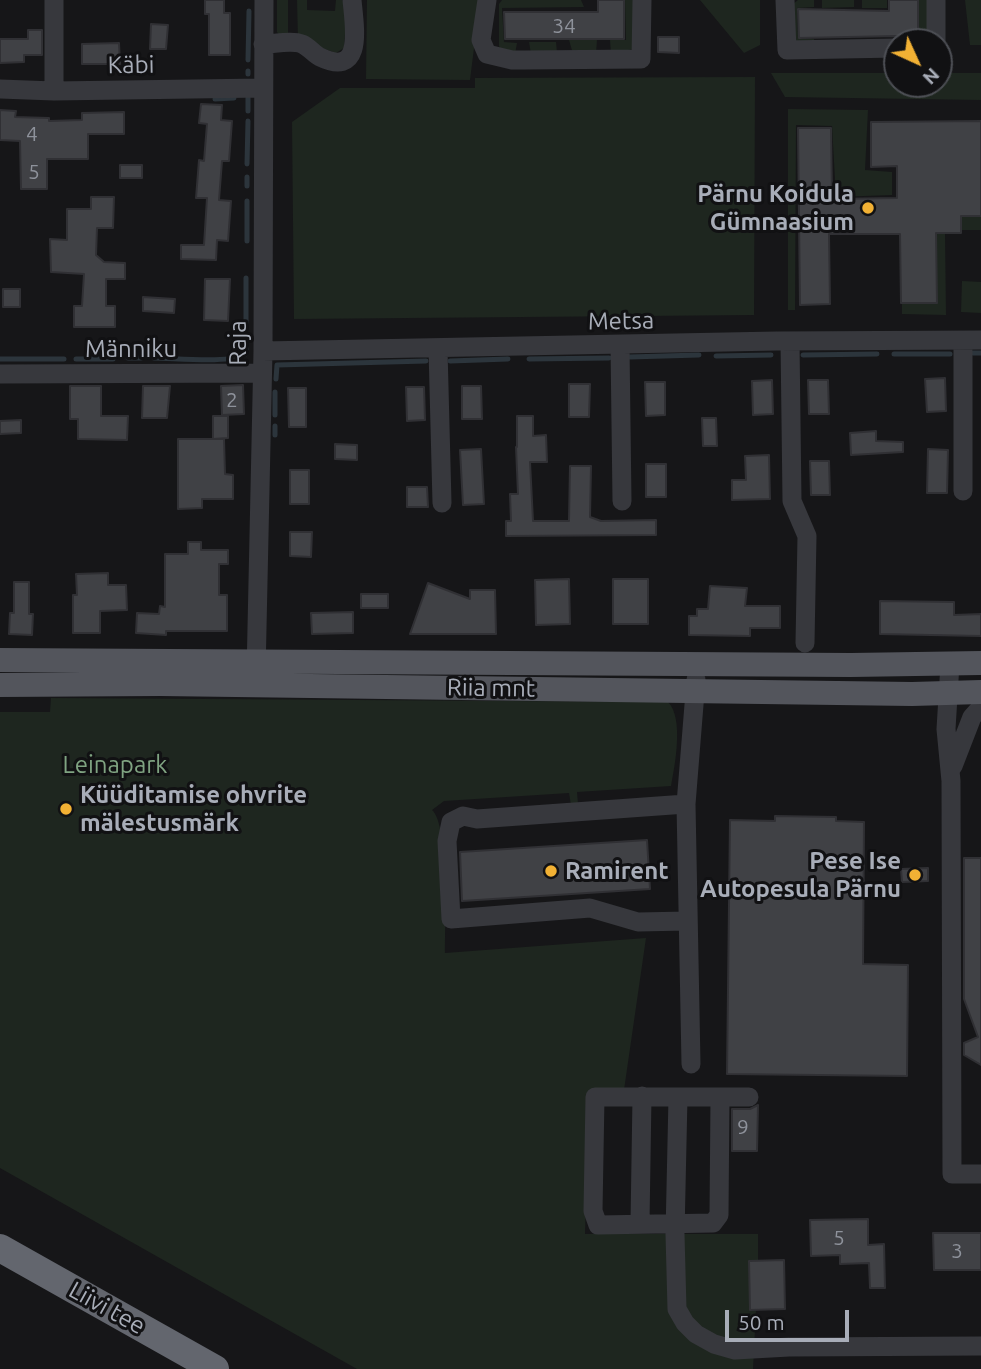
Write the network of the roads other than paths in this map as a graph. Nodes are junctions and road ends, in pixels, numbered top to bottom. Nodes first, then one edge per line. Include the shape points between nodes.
1 (54, 0) edge
2 (264, 0) edge
3 (352, 0) edge
4 (487, 0) edge
5 (642, 0) edge
6 (785, 0) edge
7 (936, 0) edge
8 (936, 28) edge
9 (263, 44) junction
10 (883, 48) edge
11 (262, 88) junction
12 (0, 89) edge
13 (54, 91) junction
14 (790, 341) junction
15 (972, 341) edge
16 (620, 346) junction
17 (438, 349) junction
18 (263, 351) junction
19 (262, 373) junction
20 (0, 374) edge
21 (963, 491) dead end
22 (622, 501) dead end
23 (442, 503) dead end
24 (806, 643) dead end
25 (0, 660) edge
26 (697, 663) junction
27 (981, 663) edge
28 (950, 664) junction
29 (256, 673) junction
30 (0, 685) edge
31 (695, 690) junction
32 (981, 692) edge
33 (948, 693) junction
34 (981, 707) edge
35 (950, 781) junction
36 (686, 804) junction
37 (687, 921) junction
38 (691, 1063) dead end
39 (642, 1096) junction
40 (678, 1097) junction
41 (720, 1097) junction
42 (749, 1097) dead end
43 (981, 1174) edge
44 (640, 1223) junction
45 (675, 1228) junction
46 (0, 1248) edge
47 (981, 1346) edge
48 (215, 1369) edge

1 - 13 street
2 - 9 street, Raja
3 - 9 street via 355,45 348,59 321,58 301,43
4 - 5 street via 481,40 487,54 512,60 641,59
6 - 10 street via 787,50
7 - 8 street
9 - 11 street, Raja
11 - 13 street, Käbi
11 - 18 street, Raja
12 - 13 street, Käbi
14 - 15 street, Metsa
14 - 16 street, Metsa
14 - 24 street via 792,501 807,537
15 - 21 street
16 - 17 street, Metsa
16 - 22 street
17 - 18 street, Metsa
17 - 23 street
18 - 19 street, Raja
19 - 20 street, Männiku
19 - 29 street, Raja
25 - 29 main road, Riia mnt
26 - 28 main road, Riia mnt
26 - 29 main road, Riia mnt
26 - 31 street
27 - 28 main road, Riia mnt
28 - 33 street
29 - 30 main road, Riia mnt
29 - 31 main road, Riia mnt
31 - 33 main road, Riia mnt
31 - 36 street
32 - 33 main road, Riia mnt
33 - 35 street
34 - 35 street via 963,736
35 - 43 street via 952,1174
36 - 37 street
36 - 37 street via 477,819 463,816 451,822 447,841 451,919 590,908 638,922
37 - 38 street
39 - 40 street
39 - 44 street
39 - 44 street via 595,1097 594,1135 593,1211 598,1225
40 - 41 street
40 - 45 street
41 - 42 street
41 - 45 street via 719,1215 713,1223
44 - 45 street
45 - 47 street via 677,1309 691,1329 714,1344 735,1350
46 - 48 highway, Liivi tee

